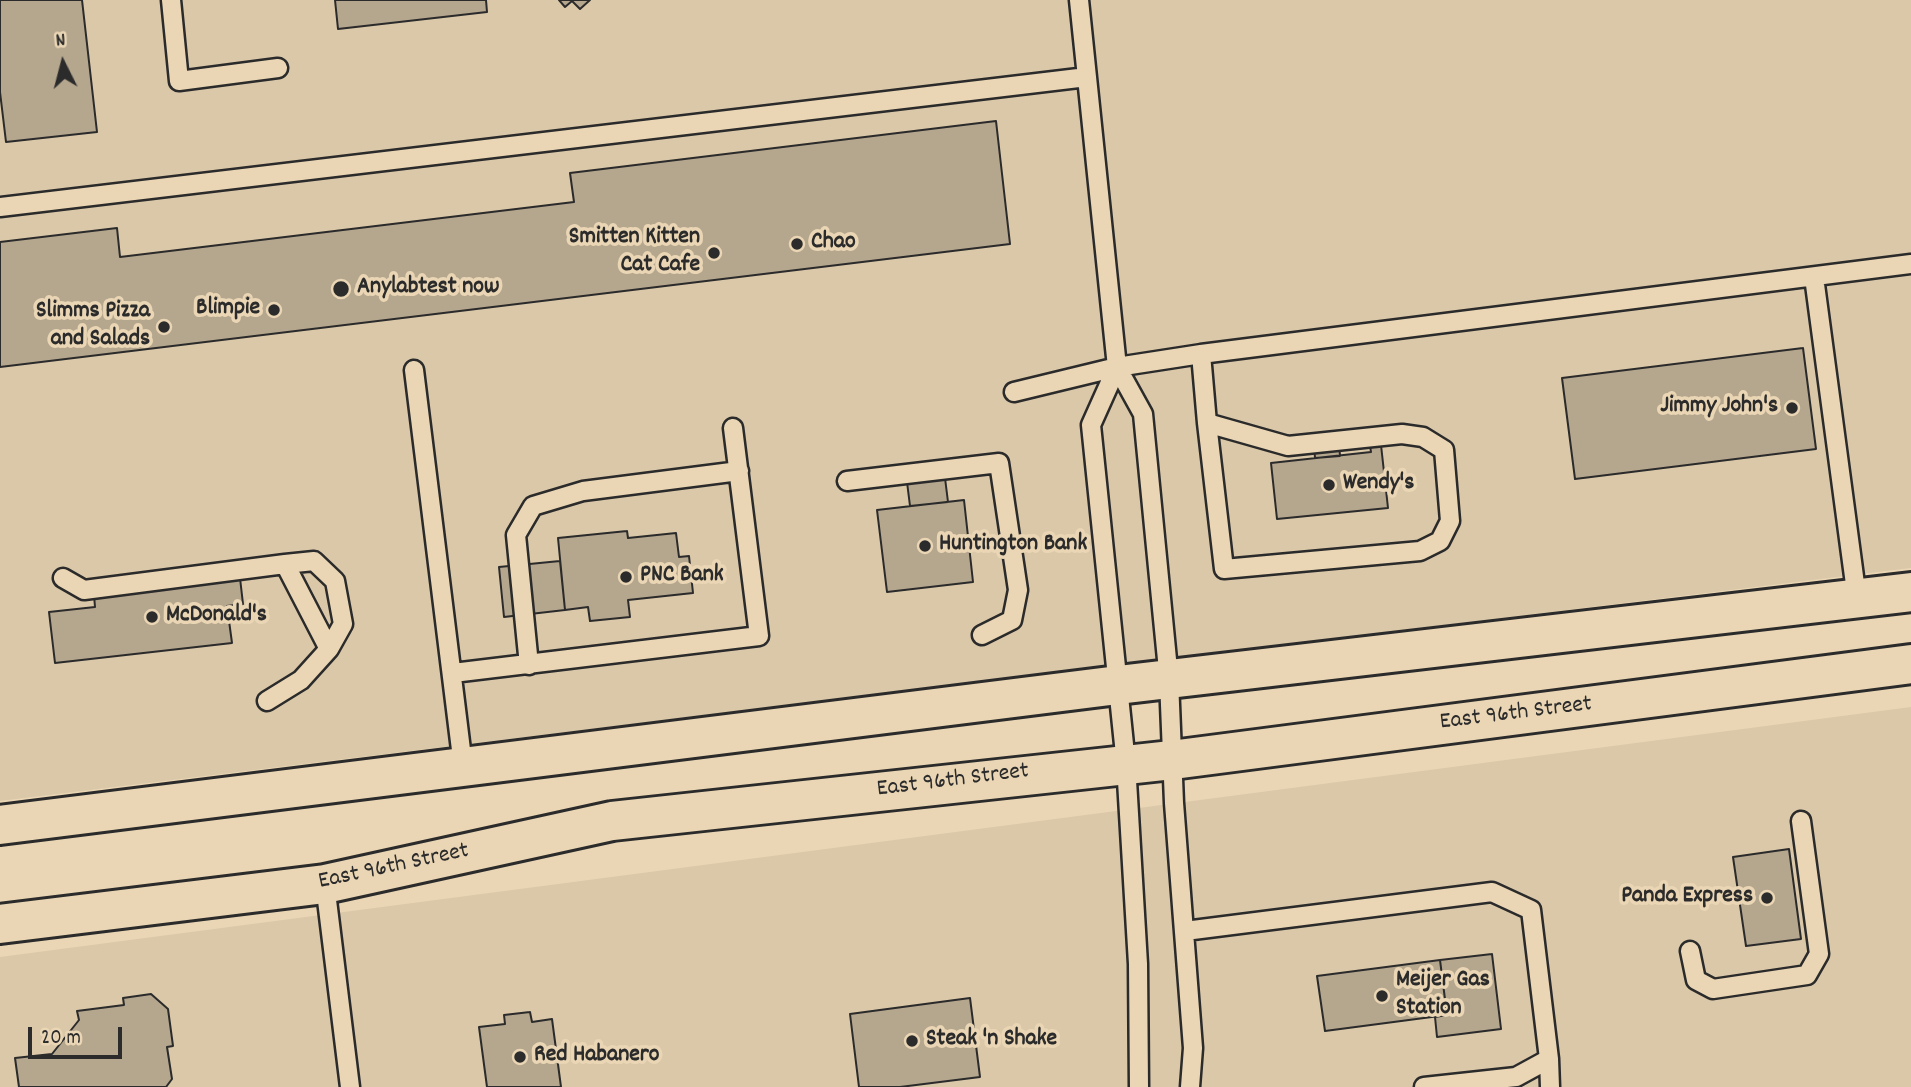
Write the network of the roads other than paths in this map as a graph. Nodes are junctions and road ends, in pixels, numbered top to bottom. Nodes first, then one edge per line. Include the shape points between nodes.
1 (171, 0) edge
2 (1079, 0) edge
3 (278, 68) dead end
4 (1087, 77) junction
5 (0, 207) edge
6 (1911, 264) edge
7 (1814, 277) junction
8 (1200, 354) junction
9 (1117, 367) junction
10 (414, 370) dead end
11 (1014, 392) dead end
12 (1207, 422) junction
13 (733, 428) dead end
14 (739, 471) junction
15 (847, 481) dead end
16 (285, 564) junction
17 (63, 578) dead end
18 (1911, 592) edge
19 (1857, 599) junction
20 (982, 635) dead end
21 (329, 649) junction
22 (1911, 664) edge
23 (529, 665) junction
24 (453, 673) junction
25 (1170, 680) junction
26 (1118, 685) junction
27 (267, 701) dead end
28 (1172, 760) junction
29 (1126, 764) junction
30 (463, 766) junction
31 (1801, 821) dead end
32 (0, 825) edge
33 (325, 884) junction
34 (0, 924) edge
35 (1185, 931) junction
36 (1690, 951) dead end
37 (1549, 1059) junction
38 (1522, 1082) edge
39 (350, 1087) edge
40 (1139, 1087) edge
41 (1190, 1087) edge
42 (1424, 1087) edge
43 (1550, 1087) edge

1 - 3 lane via 179,81
2 - 4 lane
4 - 5 lane
4 - 9 lane
6 - 7 lane
7 - 8 lane
7 - 19 lane
8 - 9 lane
8 - 12 lane
9 - 11 lane
9 - 25 lane via 1143,414
9 - 26 lane via 1091,425
10 - 24 lane
12 - 12 lane via 1224,569 1420,551 1440,541 1450,521 1444,450 1423,437 1288,446
13 - 14 lane
14 - 23 lane via 583,491 533,506 516,536
14 - 23 lane via 759,636
15 - 20 lane via 999,463 1018,590 1012,620
16 - 17 lane via 84,590
16 - 21 lane
16 - 21 lane via 314,561 335,581 343,624
18 - 19 main road
19 - 25 main road
21 - 27 lane via 302,680
22 - 28 main road, East 96th Street
23 - 24 lane
24 - 30 lane
25 - 26 main road
25 - 28 lane
26 - 29 lane
26 - 30 main road
28 - 29 main road, East 96th Street
28 - 35 lane
29 - 33 main road, East 96th Street via 612,821
29 - 40 lane via 1138,964
30 - 32 main road
31 - 36 lane via 1819,954 1807,975 1713,989 1696,980
33 - 34 main road, East 96th Street
33 - 39 lane
35 - 37 lane via 1492,892 1531,910
35 - 41 lane via 1193,1048
37 - 38 lane
37 - 43 lane
38 - 42 lane

